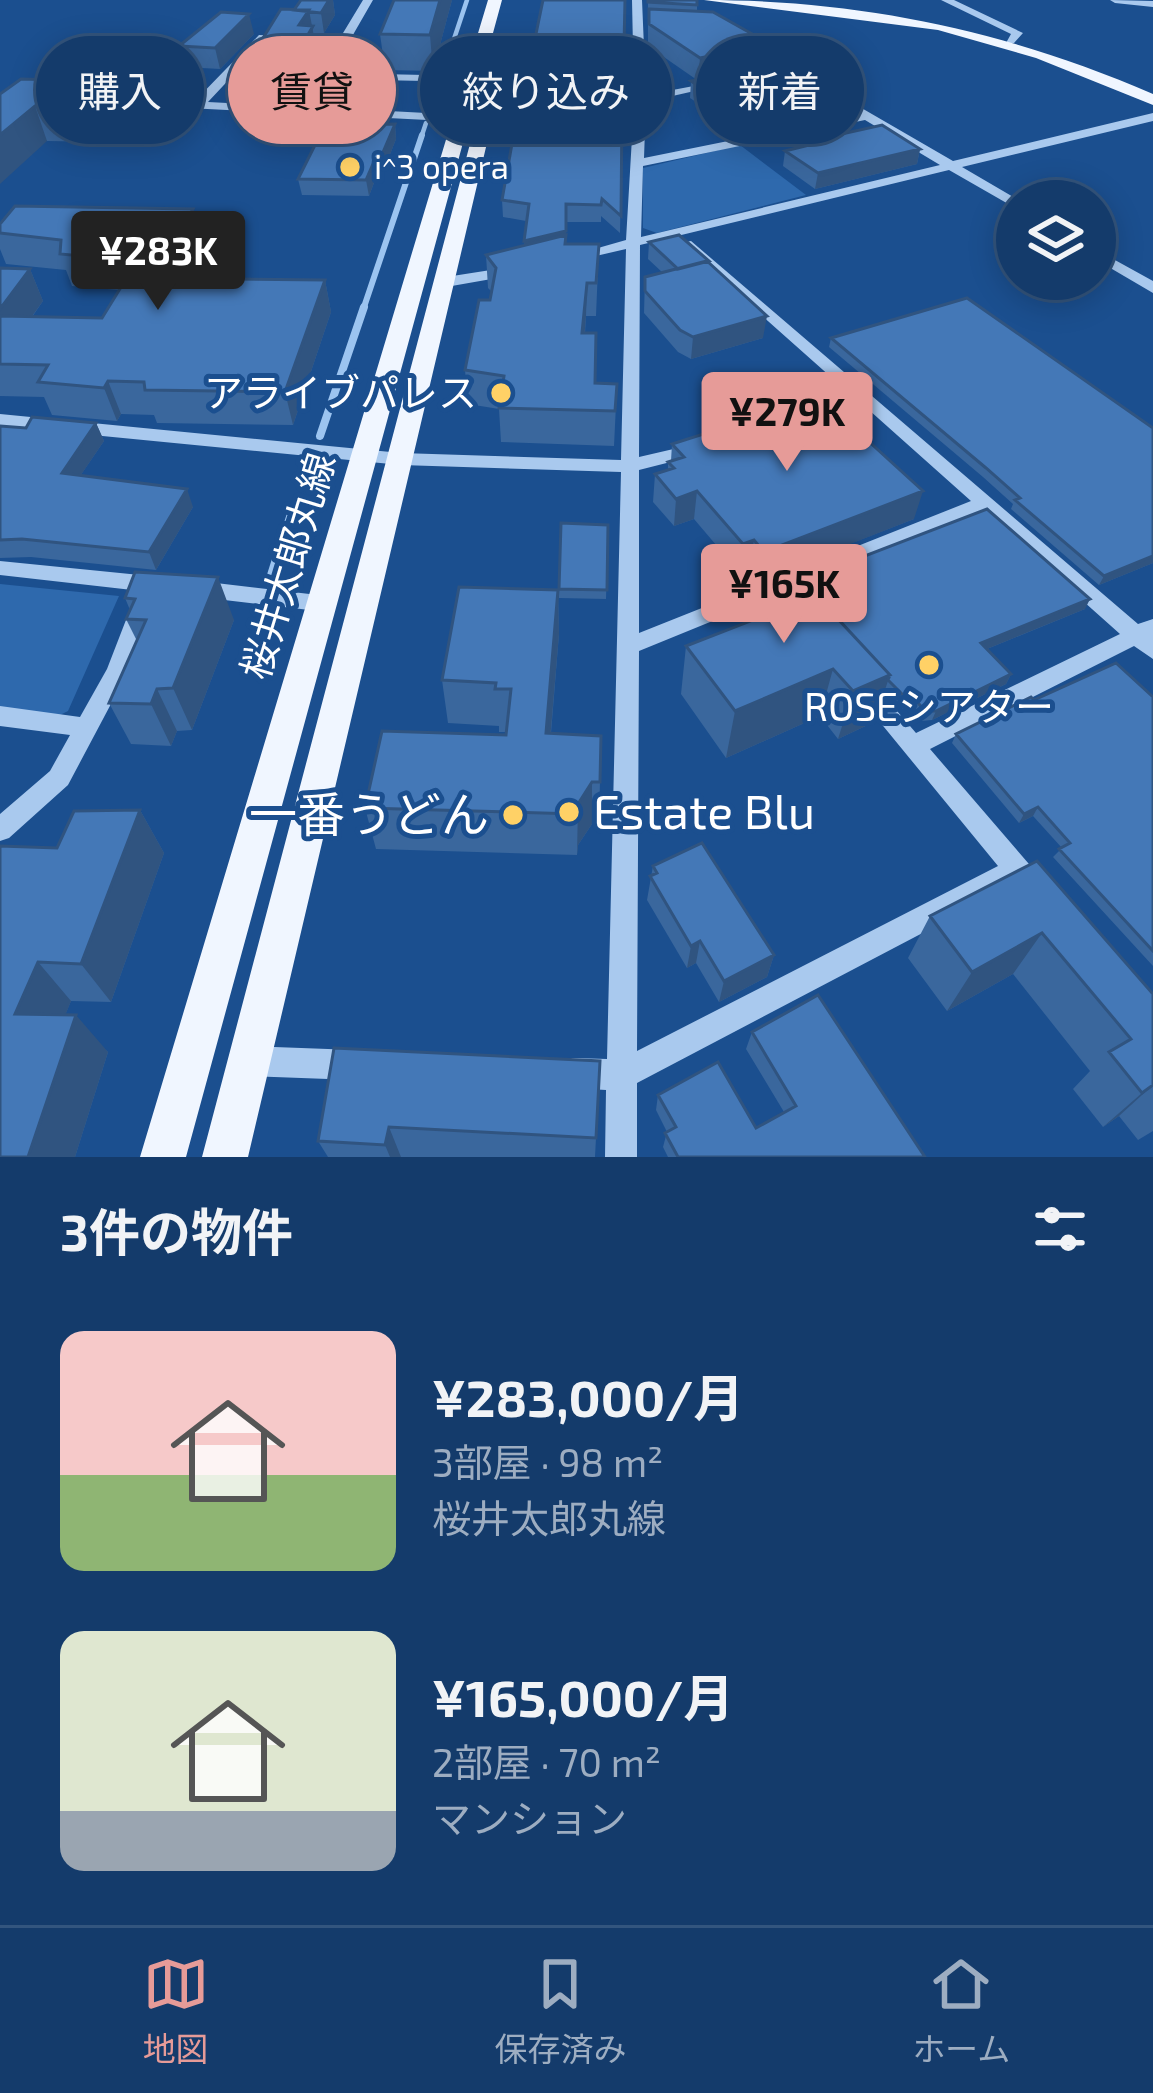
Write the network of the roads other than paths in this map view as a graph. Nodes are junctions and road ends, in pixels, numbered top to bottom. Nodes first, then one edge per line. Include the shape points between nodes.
1 (368, 0) edge
2 (515, 0) edge
3 (637, 0) edge
4 (711, 0) edge
5 (946, 0) edge
6 (1115, 0) edge
7 (785, 2) edge
8 (1153, 4) edge
9 (502, 10) edge
10 (635, 23) junction
11 (655, 24) edge
12 (347, 36) edge
13 (636, 36) edge
14 (1010, 41) junction
15 (228, 74) edge
16 (204, 99) edge
17 (1153, 100) edge
18 (864, 114) edge
19 (867, 116) junction
20 (1153, 117) edge
21 (464, 144) edge
22 (470, 144) edge
23 (637, 144) edge
24 (635, 164) junction
25 (951, 165) junction
26 (996, 192) edge
27 (677, 233) junction
28 (633, 243) junction
29 (563, 260) edge
30 (1116, 266) edge
31 (516, 270) edge
32 (446, 282) junction
33 (1153, 288) edge
34 (862, 396) junction
35 (0, 420) edge
36 (776, 424) edge
37 (711, 445) edge
38 (365, 456) junction
39 (401, 459) junction
40 (629, 466) junction
41 (985, 503) junction
42 (0, 568) edge
43 (150, 584) junction
44 (318, 603) junction
45 (1147, 637) edge
46 (628, 646) junction
47 (851, 674) edge
48 (0, 716) edge
49 (87, 728) junction
50 (915, 745) junction
51 (0, 830) edge
52 (1017, 870) junction
53 (1047, 905) edge
54 (248, 1061) junction
55 (388, 1066) edge
56 (551, 1072) edge
57 (622, 1075) junction
58 (163, 1157) edge
59 (225, 1157) edge
60 (621, 1157) edge

1 - 12 street
2 - 9 main road, 桜井太郎丸線
3 - 10 street
4 - 7 main road
5 - 14 street via 1018,33
6 - 8 street
7 - 14 main road via 909,17
10 - 11 street
10 - 13 street
14 - 17 main road
15 - 16 street
18 - 19 street
19 - 24 street
19 - 25 street
20 - 25 street
21 - 38 main road, 桜井太郎丸線
22 - 32 main road, 桜井太郎丸線
23 - 24 street
24 - 28 street
25 - 26 street
25 - 27 street
27 - 28 street
27 - 34 street
28 - 29 street
28 - 40 street
30 - 33 street
31 - 32 street
32 - 39 main road, 桜井太郎丸線
34 - 36 street
34 - 41 street
35 - 38 street
37 - 40 street
38 - 39 street
38 - 44 main road, 桜井太郎丸線
39 - 40 street
39 - 54 main road, 桜井太郎丸線
40 - 46 street
41 - 45 street
41 - 46 street via 779,594
42 - 43 street
43 - 44 street
43 - 49 street
44 - 58 main road, 桜井太郎丸線
45 - 50 street
46 - 57 street
47 - 50 street
48 - 49 street
49 - 51 street via 59,778
50 - 52 street
52 - 53 street
52 - 57 street
54 - 55 street
54 - 59 main road, 桜井太郎丸線
56 - 57 street
57 - 60 street

